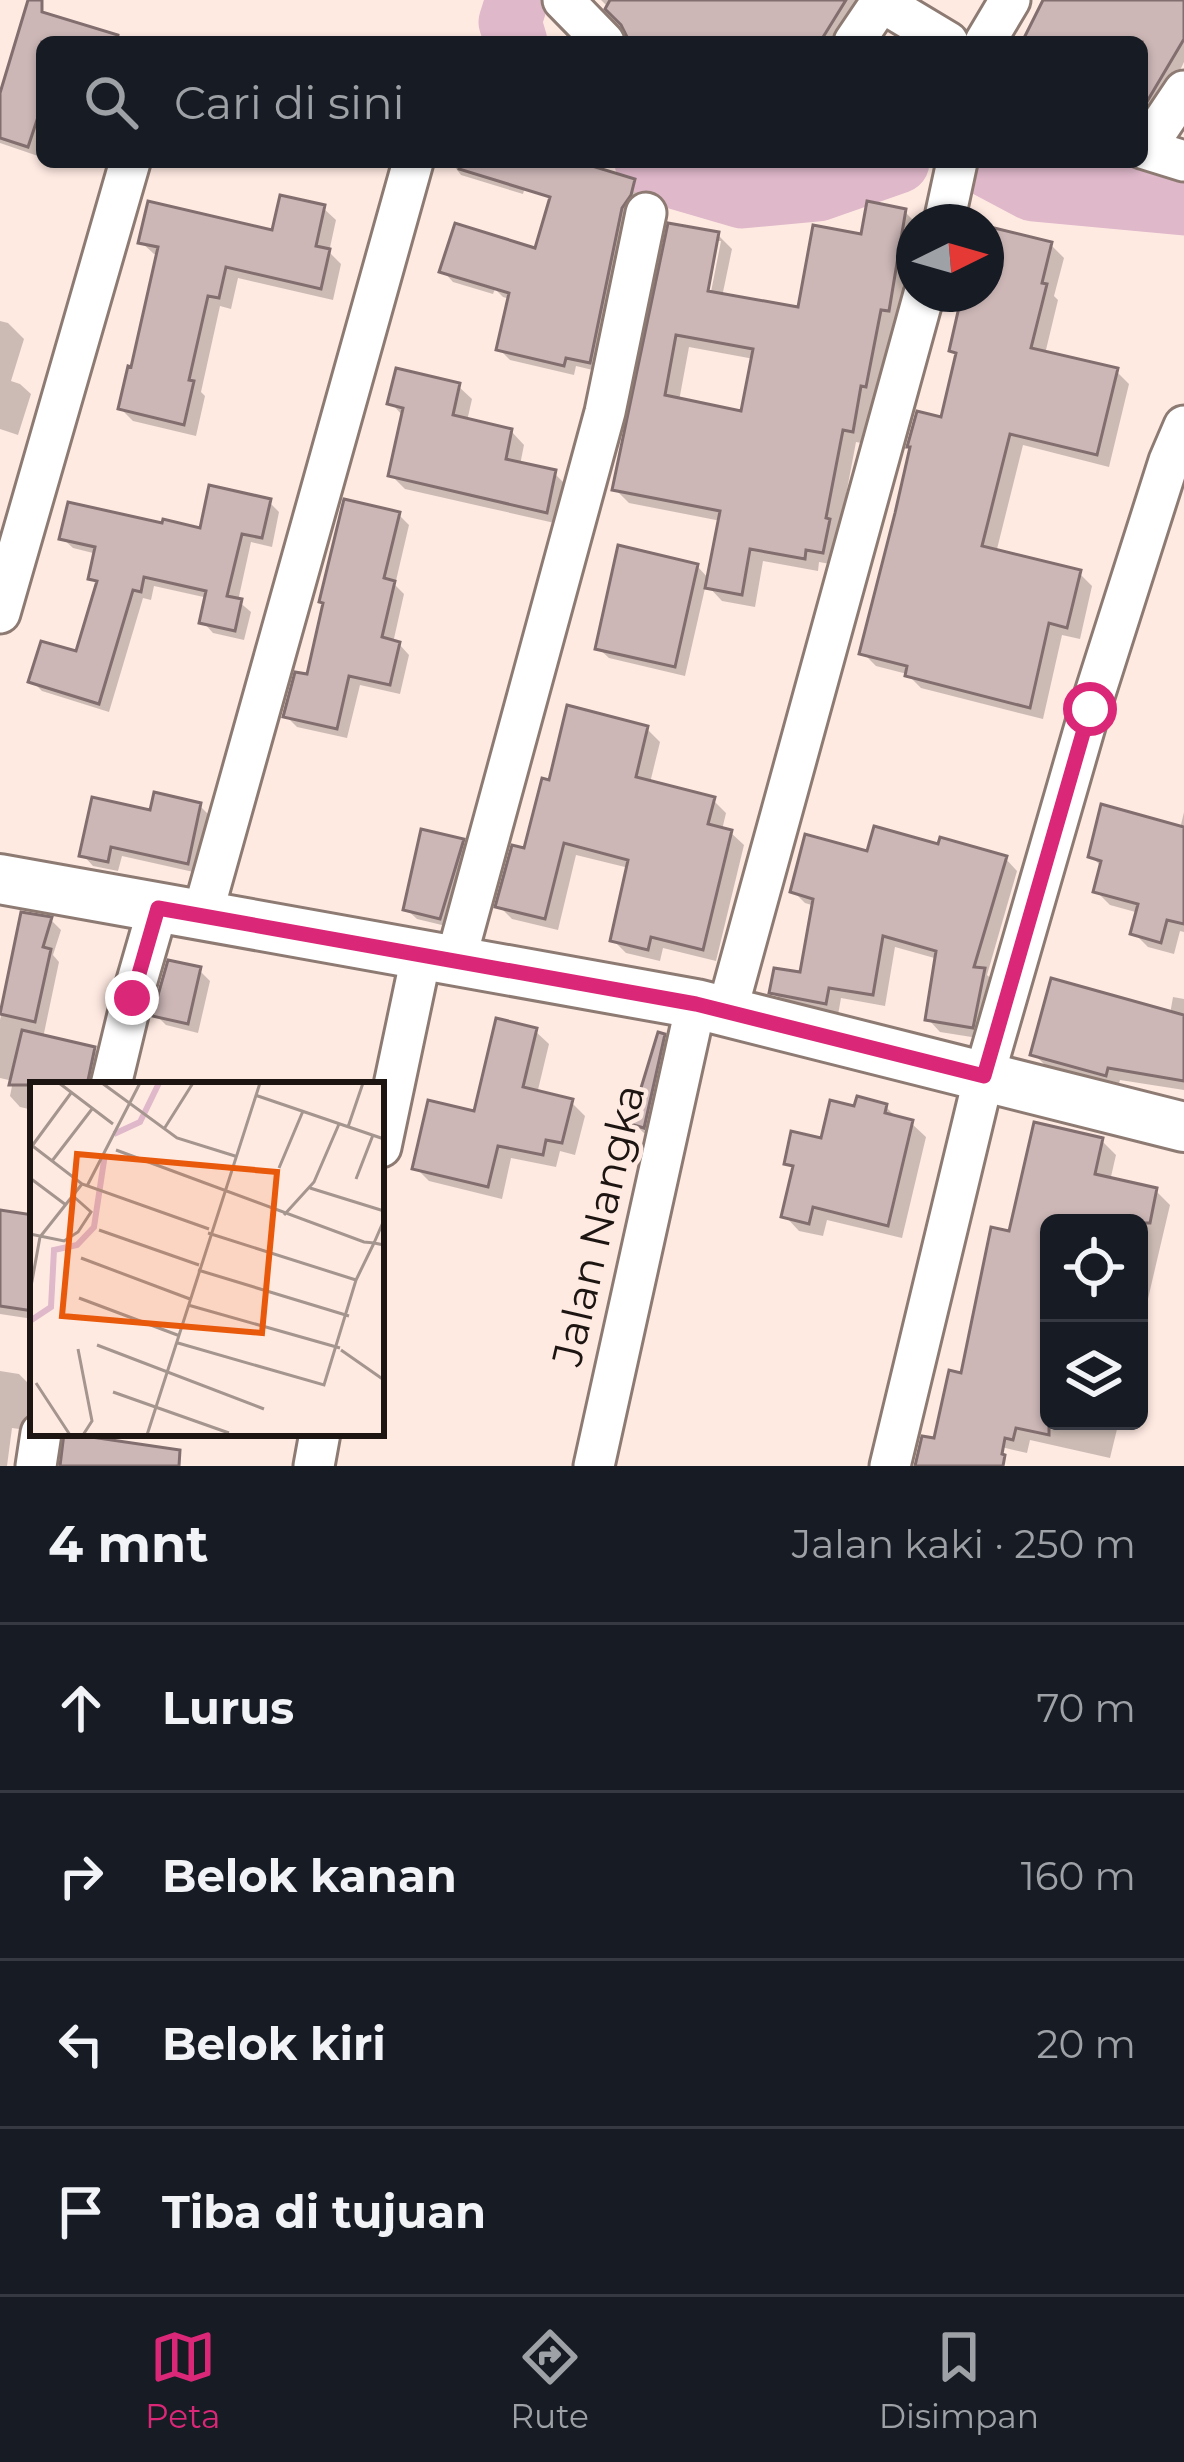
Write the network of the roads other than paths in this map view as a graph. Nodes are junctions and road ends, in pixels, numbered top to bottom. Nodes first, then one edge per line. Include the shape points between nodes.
1 (563, 0) edge
2 (1010, 0) edge
3 (880, 1) edge
4 (598, 36) edge
5 (858, 36) edge
6 (939, 36) edge
7 (989, 36) edge
8 (1184, 91) edge
9 (1148, 141) edge
10 (1148, 149) edge
11 (1184, 160) edge
12 (128, 168) edge
13 (411, 168) edge
14 (646, 213) dead end
15 (919, 312) edge
16 (1184, 426) edge
17 (0, 613) edge
18 (0, 879) edge
19 (180, 912) junction
20 (438, 960) junction
21 (711, 1008) junction
22 (984, 1076) junction
23 (112, 1082) edge
24 (1184, 1127) edge
25 (384, 1137) edge
26 (40, 1436) edge
27 (319, 1436) edge
28 (36, 1466) edge
29 (314, 1466) edge
30 (594, 1466) edge
31 (890, 1466) edge

1 - 4 street
2 - 7 street
3 - 5 street
3 - 6 street
8 - 9 street
10 - 11 street
12 - 17 street
13 - 19 street
14 - 20 street via 605,412
15 - 21 street, Jalan Nangka
16 - 22 street via 1090,709
18 - 19 street
19 - 20 street
19 - 23 street via 132,998
20 - 21 street
20 - 25 street
21 - 22 street
21 - 30 street, Jalan Nangka
22 - 24 street
22 - 31 street
26 - 28 street
27 - 29 street

